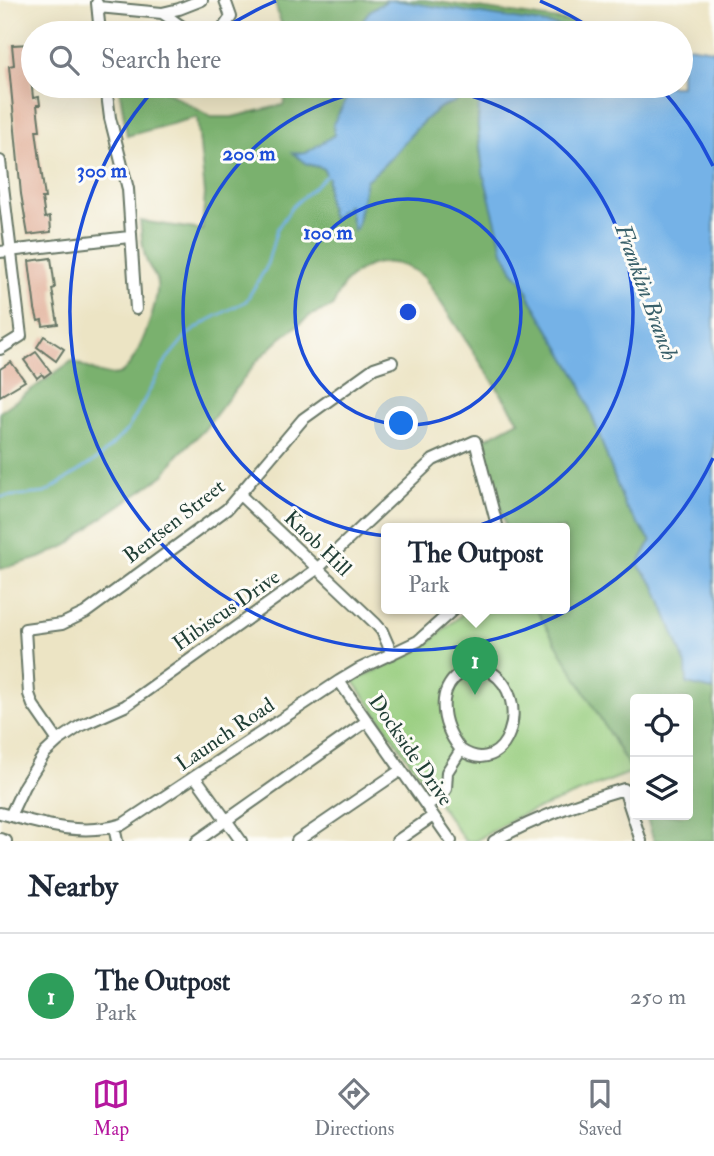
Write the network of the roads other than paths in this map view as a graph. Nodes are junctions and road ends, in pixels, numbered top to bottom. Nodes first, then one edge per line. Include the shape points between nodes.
1 (202, 0) edge
2 (225, 0) edge
3 (97, 4) edge
4 (162, 13) junction
5 (175, 21) edge
6 (229, 21) edge
7 (108, 98) edge
8 (0, 160) edge
9 (129, 237) junction
10 (5, 251) edge
11 (136, 309) dead end
12 (0, 349) edge
13 (392, 362) dead end
14 (240, 495) junction
15 (496, 523) edge
16 (317, 569) junction
17 (448, 614) edge
18 (392, 654) junction
19 (338, 681) junction
20 (367, 721) junction
21 (58, 741) junction
22 (461, 750) junction
23 (401, 770) junction
24 (196, 778) junction
25 (427, 805) junction
26 (5, 814) edge
27 (433, 816) junction
28 (226, 820) junction
29 (114, 827) junction
30 (0, 839) edge
31 (6, 841) edge
32 (117, 841) edge
33 (197, 841) edge
34 (242, 841) edge
35 (297, 841) edge
36 (397, 841) edge
37 (451, 841) edge
38 (494, 841) edge
39 (641, 841) edge

1 - 4 street
2 - 6 street
3 - 4 street
4 - 5 street
7 - 9 street via 128,189
8 - 10 street
9 - 10 street
9 - 11 street
10 - 12 street via 20,336
13 - 14 street, Bentsen Street via 374,368 303,419
14 - 16 street, Knob Hill
14 - 21 street, Bentsen Street via 85,613 62,624 25,629 29,694
15 - 16 street, Hibiscus Drive via 475,441 433,460
16 - 18 street, Knob Hill via 376,624
16 - 21 street, Hibiscus Drive via 125,706
17 - 18 street, Launch Road via 418,641
18 - 19 street, Launch Road
19 - 20 street, Dockside Drive
19 - 24 street, Launch Road
20 - 23 street, Dockside Drive
20 - 28 street
21 - 26 street, Hibiscus Drive
22 - 22 street via 474,756 498,751 510,733 513,714 507,690 488,670 466,670 455,677 444,697 447,725
22 - 25 street via 447,772 446,789
23 - 25 street, Dockside Drive
23 - 35 street
24 - 28 street
24 - 29 street, Launch Road
25 - 27 street, Dockside Drive
26 - 29 street, Launch Road via 70,829
27 - 36 street
27 - 37 street, Dockside Drive
28 - 33 street
28 - 34 street
29 - 32 street
30 - 31 street
38 - 39 street via 525,824 624,789

